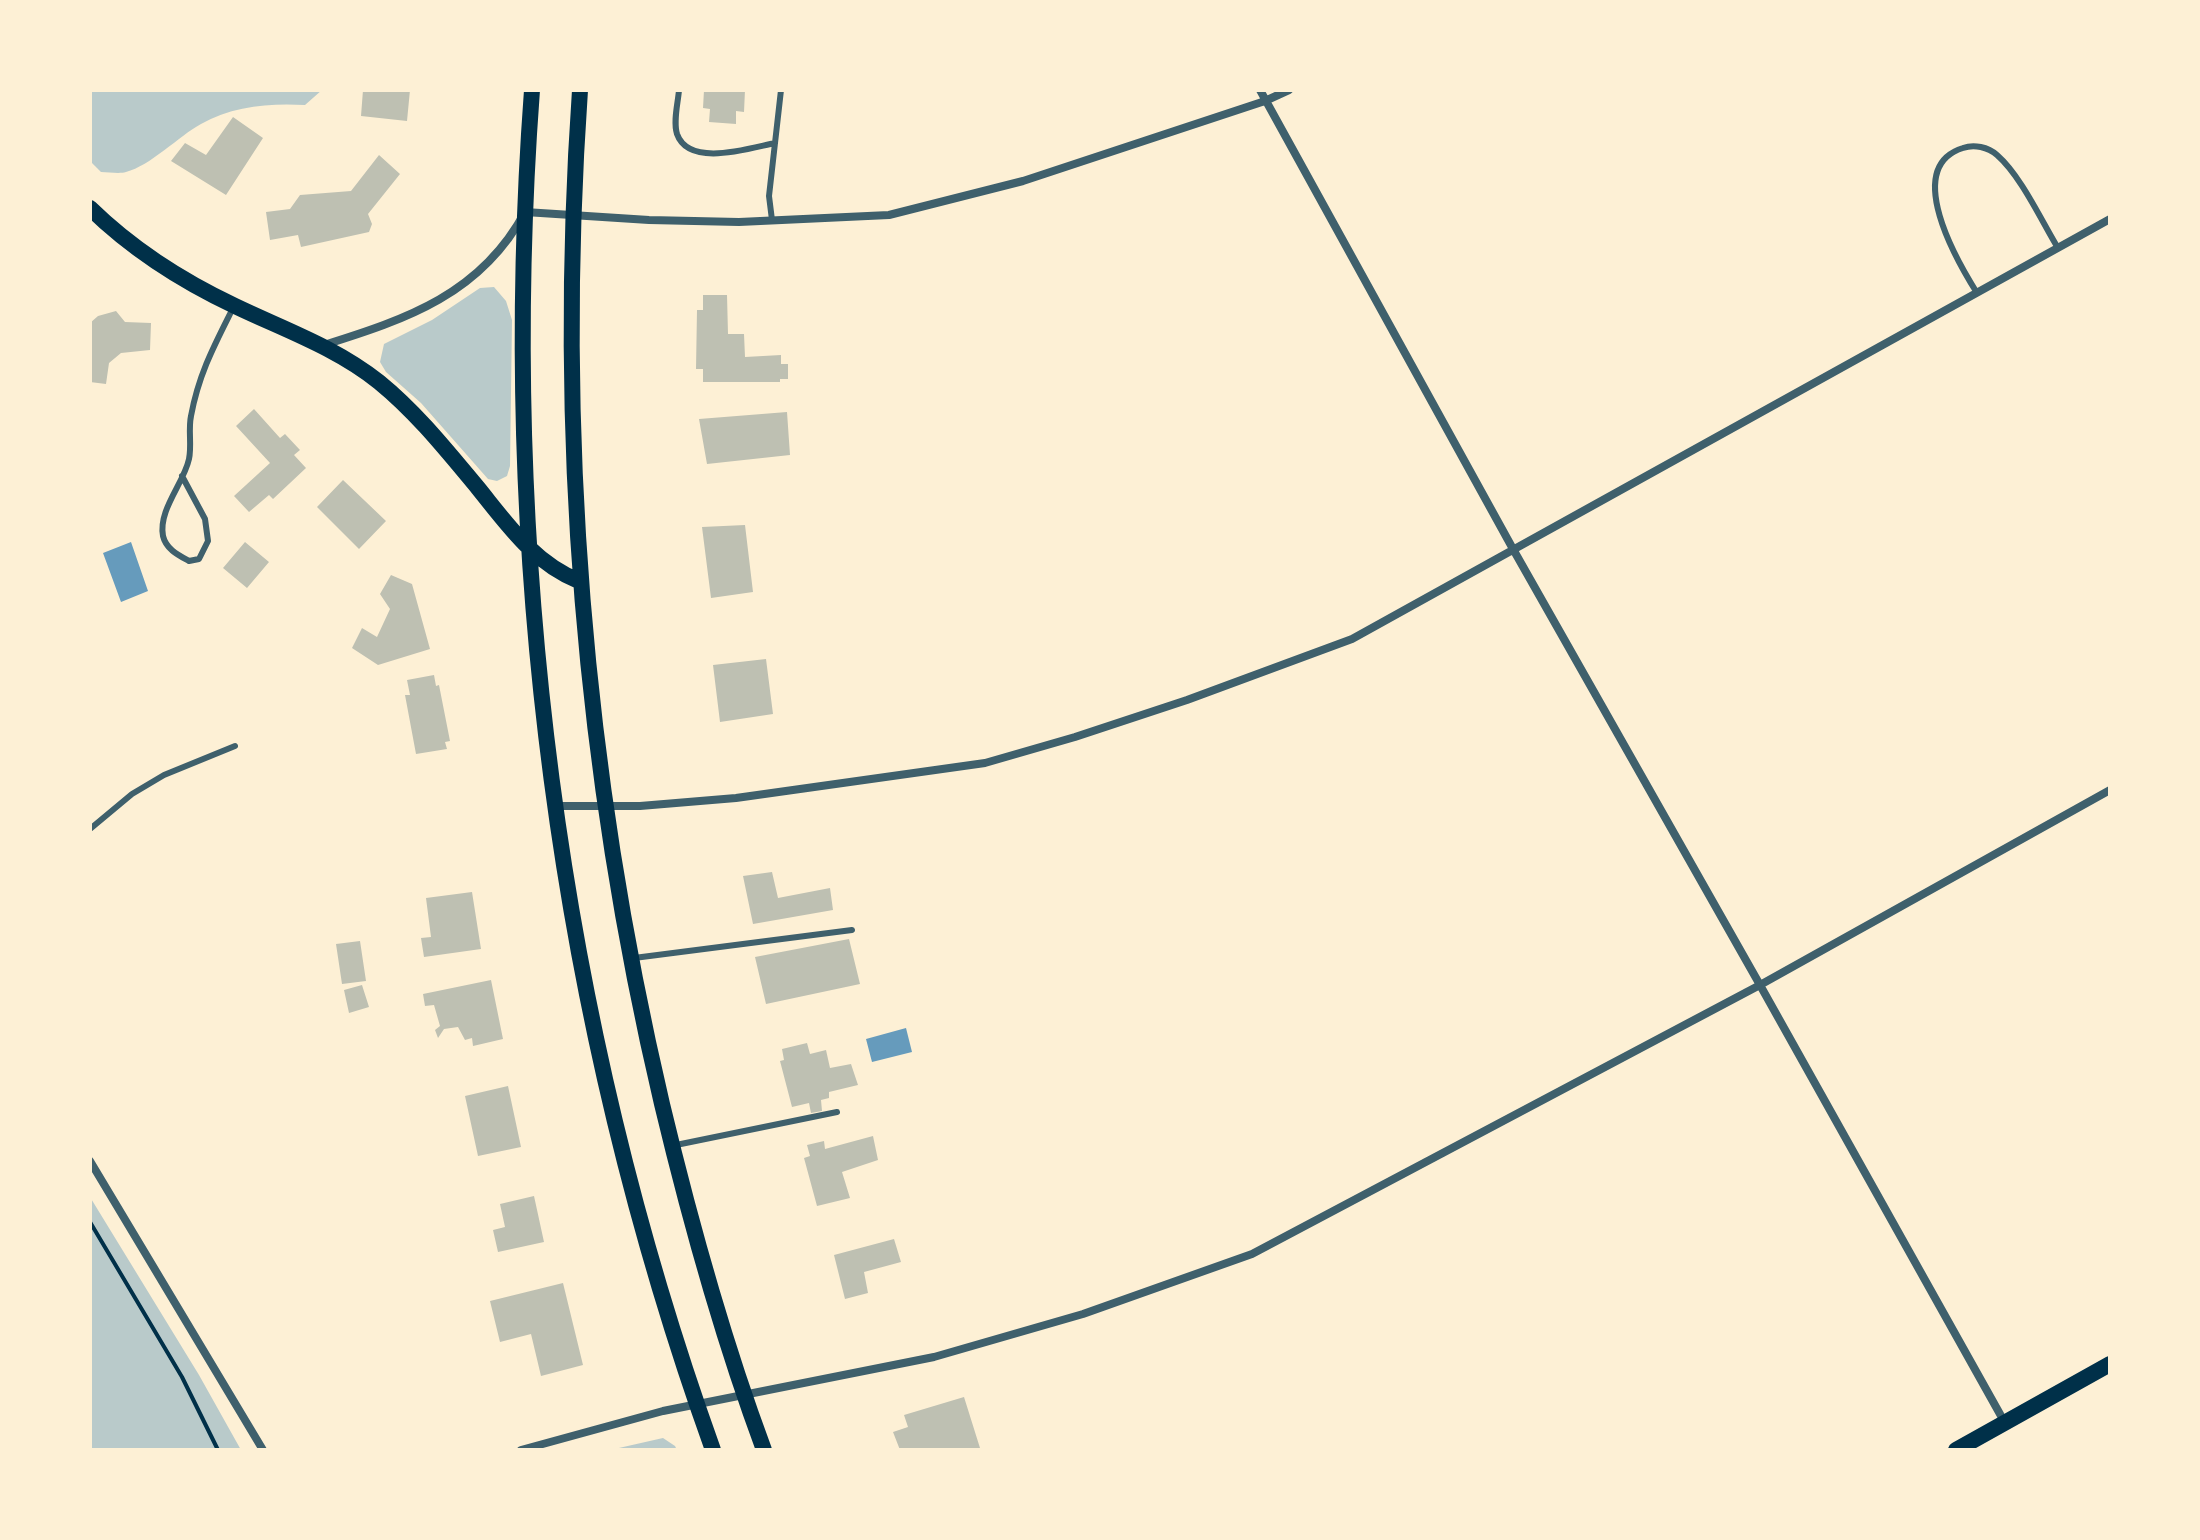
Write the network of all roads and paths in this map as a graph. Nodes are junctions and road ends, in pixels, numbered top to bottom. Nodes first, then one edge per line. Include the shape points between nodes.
1 (532, 90) edge
2 (580, 90) edge
3 (679, 90) edge
4 (781, 90) edge
5 (1260, 90) edge
6 (1289, 90) edge
7 (1265, 101) junction
8 (775, 143) junction
9 (90, 208) edge
10 (525, 212) junction
11 (573, 215) junction
12 (2110, 219) edge
13 (772, 220) junction
14 (2058, 248) junction
15 (1977, 293) junction
16 (234, 306) junction
17 (323, 345) junction
18 (182, 476) junction
19 (530, 549) junction
20 (1513, 549) junction
21 (579, 581) junction
22 (235, 746) dead end
23 (2110, 790) edge
24 (557, 806) junction
25 (605, 806) junction
26 (90, 829) edge
27 (852, 930) dead end
28 (630, 958) junction
29 (1760, 985) junction
30 (837, 1112) dead end
31 (672, 1146) junction
32 (90, 1161) edge
33 (90, 1222) edge
34 (2110, 1364) edge
35 (744, 1394) junction
36 (696, 1404) junction
37 (2005, 1423) junction
38 (218, 1450) edge
39 (263, 1450) edge
40 (521, 1450) edge
41 (713, 1450) edge
42 (764, 1450) edge
43 (1956, 1450) edge

1 - 10 main road
2 - 11 main road
3 - 8 lane via 676,126 685,147 724,154
4 - 8 lane
5 - 7 street
6 - 7 street
7 - 13 street via 1023,181 889,215
7 - 20 street
8 - 13 lane
9 - 16 main road via 179,277
10 - 11 street
10 - 17 street via 496,256 445,297 400,320
10 - 19 main road via 523,422
11 - 13 street
11 - 21 main road via 572,438
12 - 14 street
14 - 15 street
14 - 15 lane via 1997,154 1971,145 1956,150 1939,170 1935,203
15 - 20 street
16 - 17 main road
16 - 18 lane via 203,366
17 - 19 main road via 378,382 418,418
18 - 18 lane via 163,536 172,552 189,561 199,559 208,541 205,519
19 - 21 main road
19 - 24 main road
20 - 25 street via 1352,639 1187,700 985,763 812,790
20 - 29 street
21 - 25 main road
22 - 26 lane via 164,775
23 - 29 street
24 - 25 street
24 - 36 main road via 578,945 607,1083
25 - 28 main road
27 - 28 lane
28 - 31 main road
29 - 35 street via 1252,1254 1083,1314 934,1357
29 - 37 street
30 - 31 lane
31 - 35 main road
32 - 39 street
33 - 38 path via 182,1377
34 - 37 main road
35 - 36 street
35 - 42 main road
36 - 40 street
36 - 41 main road
37 - 43 main road

